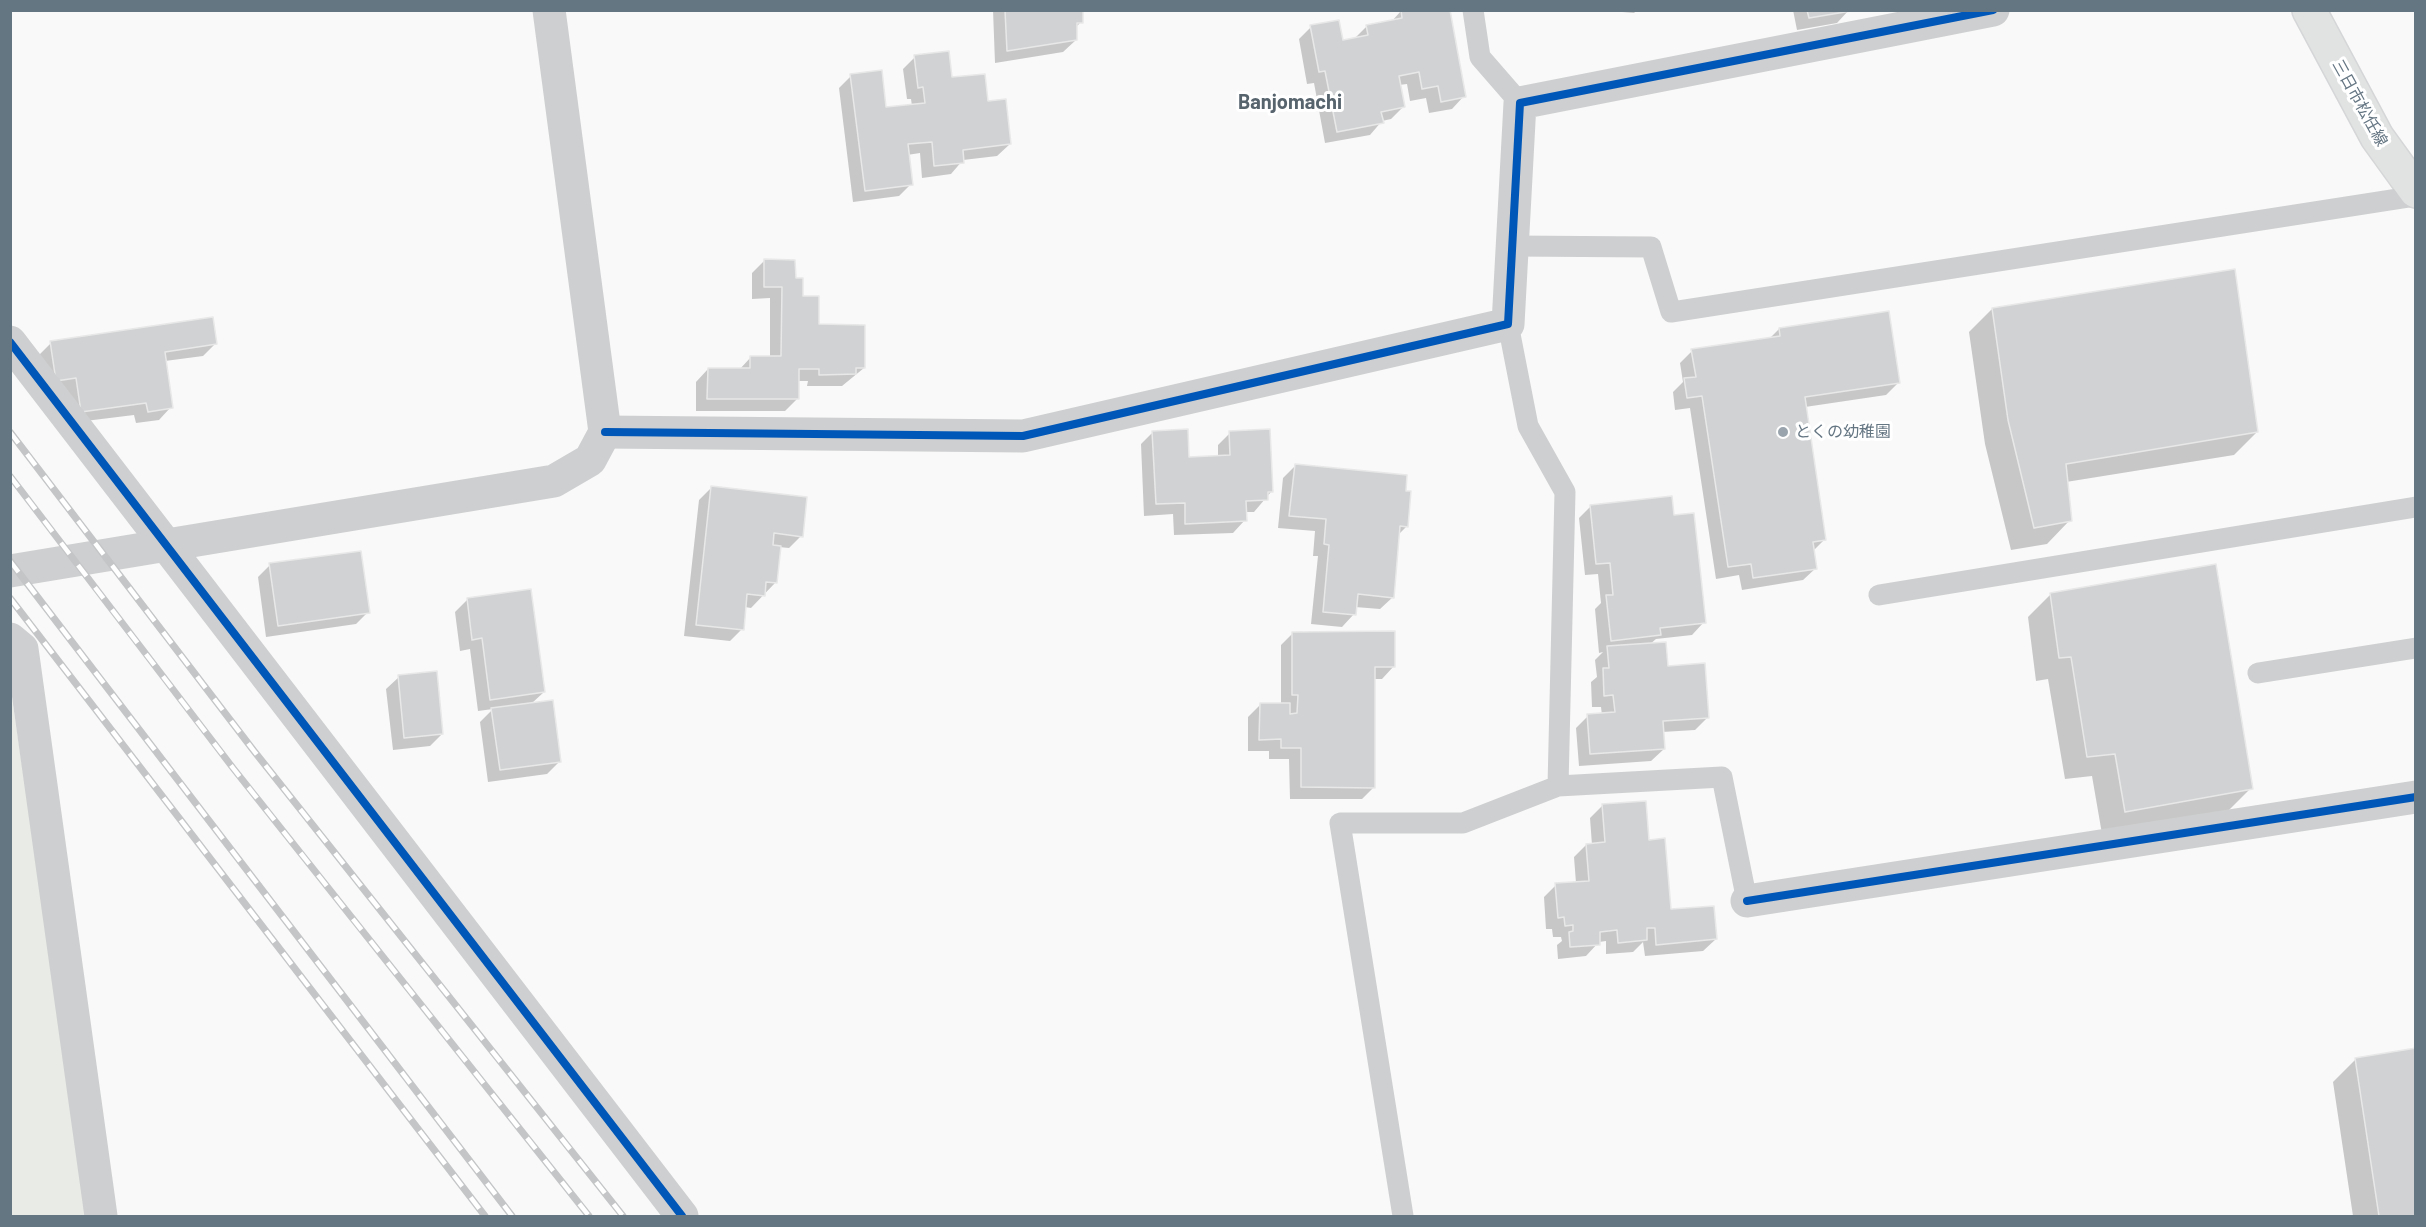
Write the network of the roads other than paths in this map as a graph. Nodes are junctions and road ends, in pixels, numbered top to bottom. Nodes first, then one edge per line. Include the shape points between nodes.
1 (549, 10) edge
2 (1473, 10) edge
3 (1993, 10) edge
4 (2309, 10) edge
5 (1520, 102) junction
6 (2415, 191) edge
7 (2415, 196) edge
8 (1513, 246) junction
9 (1508, 324) junction
10 (10, 342) edge
11 (605, 432) junction
12 (2415, 507) edge
13 (167, 544) junction
14 (10, 571) edge
15 (1880, 595) dead end
16 (10, 639) edge
17 (2415, 648) edge
18 (2258, 673) dead end
19 (1558, 786) junction
20 (2415, 797) edge
21 (1747, 901) joint
22 (101, 1216) edge
23 (682, 1216) edge
24 (1403, 1216) edge

1 - 11 street
2 - 5 lane via 1480,57
3 - 5 street
4 - 6 main road, 三日市松任線 via 2377,137
5 - 8 street
7 - 8 lane via 1671,312 1651,247
8 - 9 street
9 - 11 street via 1023,436
9 - 19 lane via 1528,426 1565,492
10 - 13 street
11 - 13 street via 590,460 554,481
12 - 15 lane
13 - 14 street
13 - 23 street
16 - 22 street via 22,649
17 - 18 lane
19 - 21 lane via 1722,777
19 - 24 lane via 1463,823 1340,823
20 - 21 street

